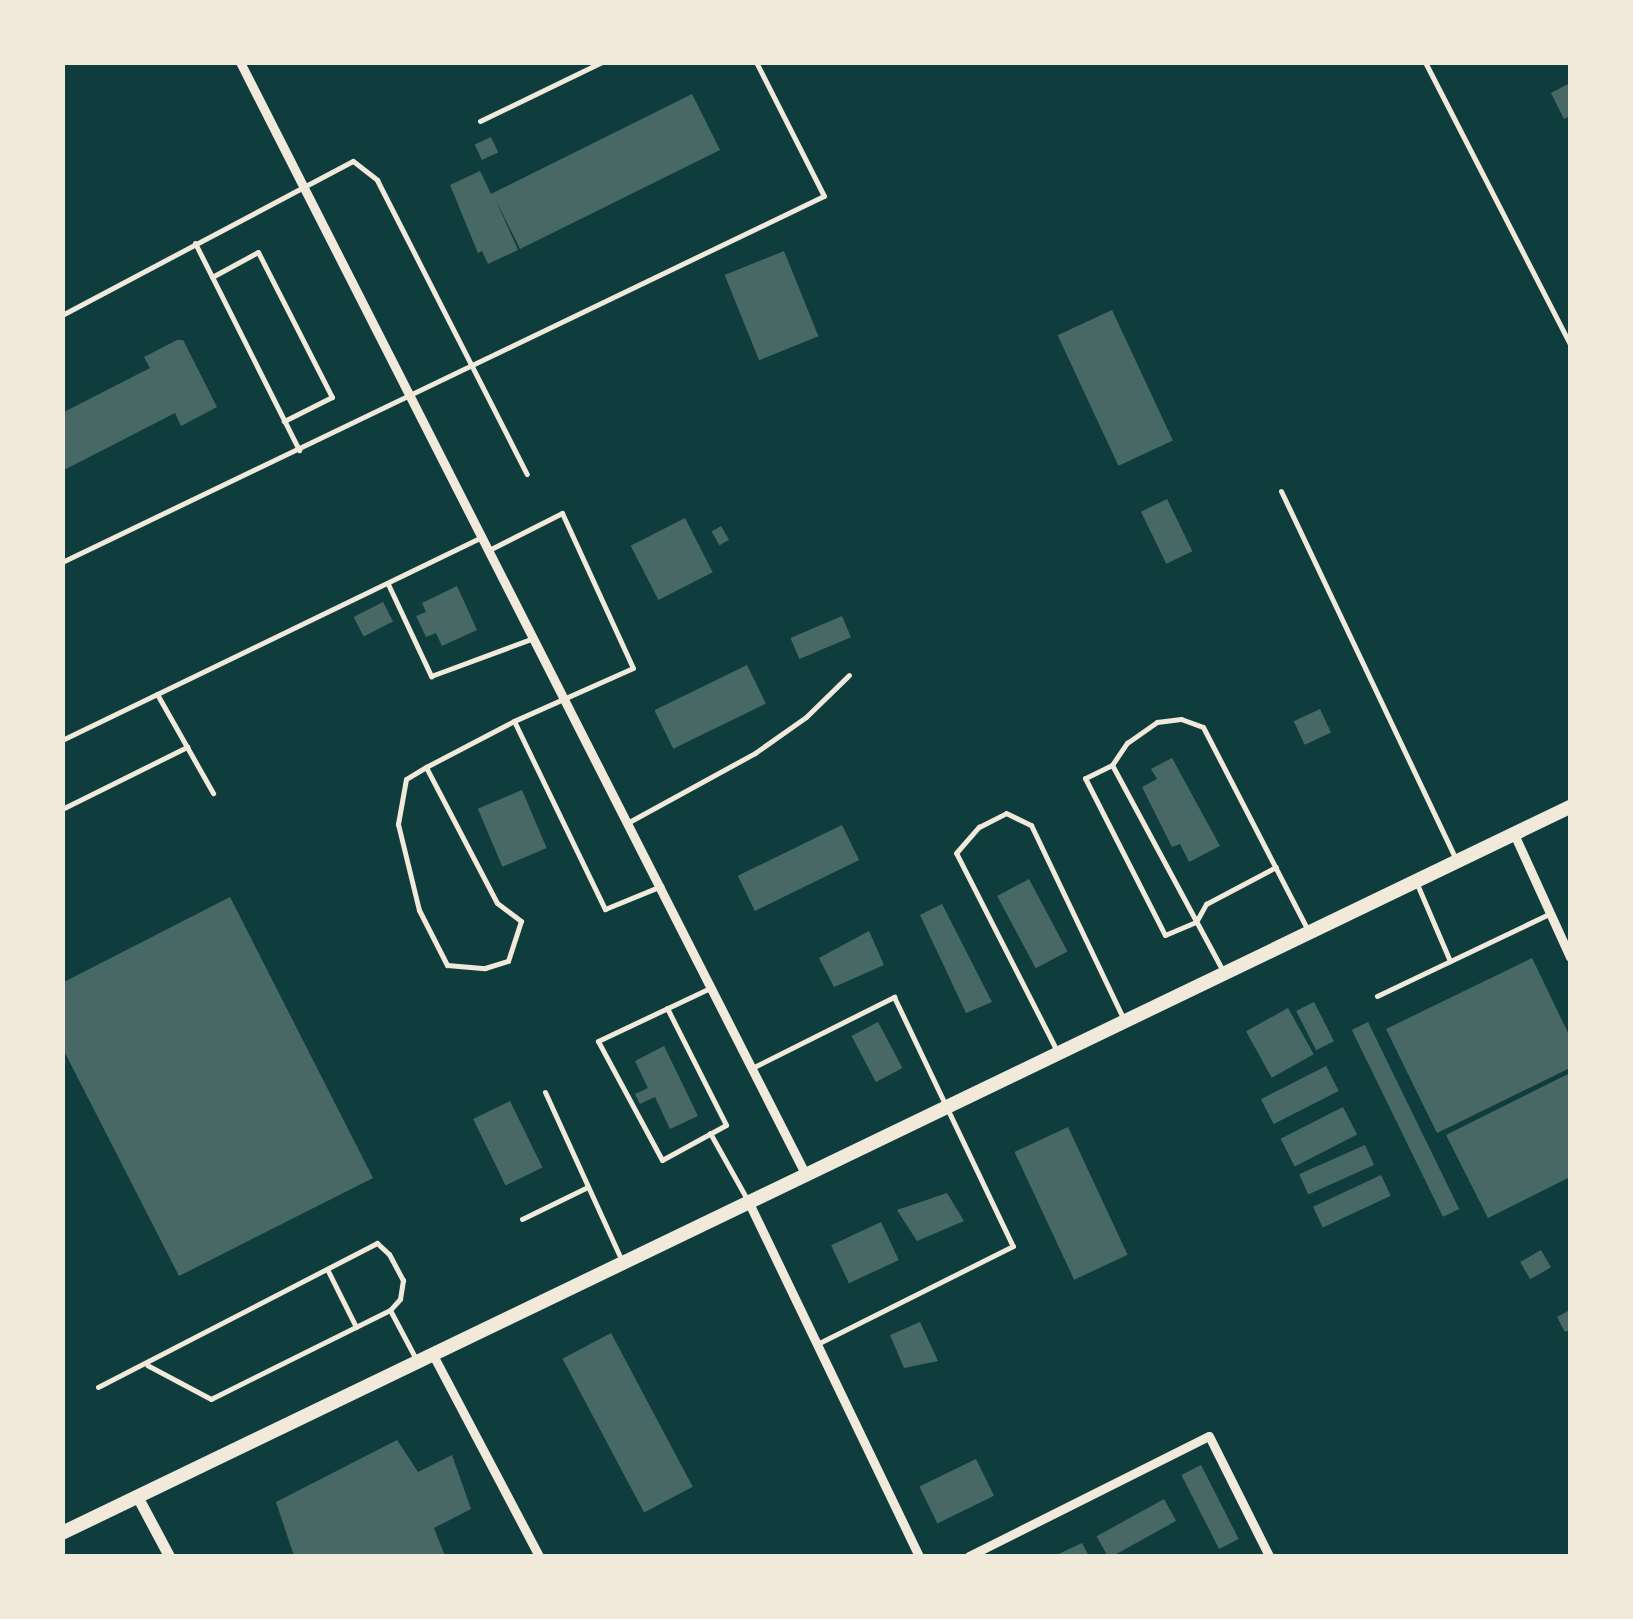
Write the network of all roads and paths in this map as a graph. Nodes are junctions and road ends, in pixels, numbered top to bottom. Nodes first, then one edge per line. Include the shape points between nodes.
1 (240, 62) edge
2 (602, 62) edge
3 (756, 62) edge
4 (1426, 62) edge
5 (480, 121) dead end
6 (302, 185) junction
7 (195, 243) junction
8 (212, 277) junction
9 (62, 315) edge
10 (1570, 344) edge
11 (471, 368) junction
12 (411, 398) junction
13 (284, 422) junction
14 (299, 450) junction
15 (527, 474) dead end
16 (1281, 491) dead end
17 (482, 536) junction
18 (489, 550) junction
19 (62, 562) edge
20 (387, 583) junction
21 (534, 638) junction
22 (850, 675) dead end
23 (158, 694) junction
24 (565, 698) junction
25 (514, 722) junction
26 (62, 740) edge
27 (187, 748) junction
28 (1112, 765) junction
29 (426, 767) junction
30 (213, 793) dead end
31 (62, 809) edge
32 (1570, 809) edge
33 (629, 822) junction
34 (1514, 834) junction
35 (1457, 862) junction
36 (1276, 867) junction
37 (1416, 881) junction
38 (661, 886) junction
39 (1549, 914) junction
40 (1196, 922) junction
41 (1310, 933) junction
42 (1570, 956) edge
43 (1450, 961) junction
44 (1224, 974) junction
45 (712, 986) junction
46 (1378, 996) dead end
47 (667, 1008) junction
48 (1124, 1022) junction
49 (1058, 1054) junction
50 (754, 1067) junction
51 (545, 1092) dead end
52 (947, 1107) junction
53 (710, 1133) junction
54 (806, 1175) junction
55 (588, 1187) junction
56 (749, 1203) junction
57 (522, 1219) dead end
58 (623, 1264) junction
59 (327, 1269) junction
60 (390, 1310) junction
61 (356, 1327) junction
62 (817, 1344) junction
63 (434, 1354) junction
64 (418, 1362) junction
65 (147, 1365) junction
66 (98, 1386) dead end
67 (137, 1496) junction
68 (62, 1533) edge
69 (169, 1556) edge
70 (540, 1556) edge
71 (918, 1556) edge
72 (969, 1556) edge
73 (1269, 1556) edge

1 - 6 street
2 - 5 lane
3 - 11 lane via 824,196
4 - 10 lane
6 - 7 lane
6 - 11 lane via 353,161 377,180
6 - 12 street
7 - 8 lane
7 - 9 lane
8 - 13 lane
8 - 13 lane via 258,252 332,397
11 - 12 lane
11 - 15 lane
12 - 14 lane
12 - 17 street
13 - 14 lane
14 - 19 lane
16 - 35 lane
17 - 18 street
17 - 20 lane
18 - 21 street
18 - 24 lane via 562,514 633,668
20 - 21 lane via 431,676
20 - 23 lane
21 - 24 street
22 - 33 lane via 756,753
23 - 26 lane
23 - 27 lane
24 - 25 lane
24 - 33 street
25 - 29 lane
25 - 38 lane via 605,909
27 - 30 lane
27 - 31 lane
28 - 36 lane via 1157,722 1181,719 1204,727
28 - 40 lane
28 - 40 lane via 1085,778 1166,935
29 - 29 lane via 496,902 521,922 508,961 485,968 447,965 419,910 398,824 406,779
32 - 34 main road
33 - 38 street
34 - 35 main road
34 - 39 street
35 - 37 main road
36 - 40 lane via 1206,904
36 - 41 lane
37 - 41 main road
37 - 43 lane
38 - 45 street
39 - 42 street
39 - 43 lane
40 - 44 lane
41 - 44 main road
43 - 46 lane
44 - 48 main road
45 - 47 lane
45 - 50 street
47 - 53 lane via 726,1125
47 - 53 lane via 598,1041 662,1160
48 - 49 main road
48 - 49 lane via 1031,825 1006,814 979,826 956,853
49 - 52 main road
50 - 52 lane via 894,997
50 - 54 street
51 - 55 lane
52 - 54 main road
52 - 62 lane via 1013,1246
53 - 56 lane
54 - 56 main road
55 - 57 lane
55 - 58 lane
56 - 58 main road
56 - 62 street
58 - 63 main road
59 - 60 lane via 377,1244 403,1280
59 - 61 lane
59 - 65 lane
60 - 61 lane
60 - 64 lane
61 - 65 lane via 212,1399
62 - 71 street
63 - 64 main road
63 - 70 street
64 - 67 main road
65 - 66 lane
67 - 68 main road
67 - 69 street
72 - 73 street via 1209,1436

